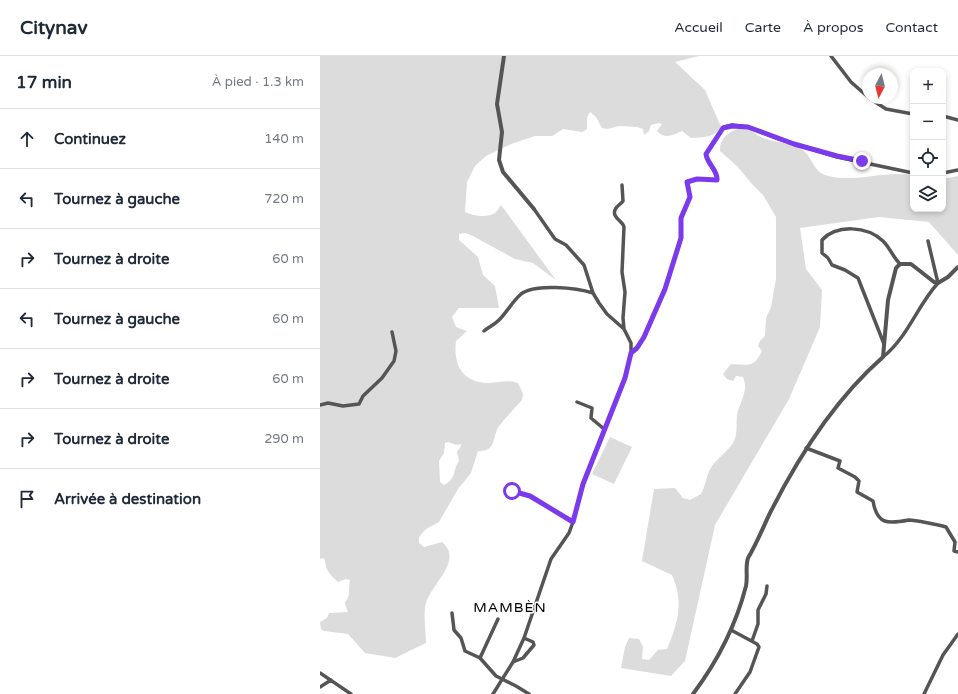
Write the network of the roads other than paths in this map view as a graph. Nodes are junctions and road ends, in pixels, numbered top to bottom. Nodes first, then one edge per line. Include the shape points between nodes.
1 (504, 56) edge
2 (831, 56) edge
3 (862, 92) edge
4 (878, 104) edge
5 (910, 113) edge
6 (946, 117) edge
7 (958, 120) edge
8 (958, 170) edge
9 (910, 172) edge
10 (946, 172) edge
11 (622, 184) dead end
12 (534, 209) joint
13 (928, 241) dead end
14 (900, 264) junction
15 (958, 267) edge
16 (938, 283) junction
17 (593, 293) junction
18 (624, 329) junction
19 (484, 331) dead end
20 (392, 332) dead end
21 (884, 344) junction
22 (631, 353) junction
23 (883, 357) junction
24 (578, 402) dead end
25 (320, 405) edge
26 (604, 429) junction
27 (806, 448) junction
28 (506, 489) dead end
29 (573, 522) junction
30 (958, 552) edge
31 (767, 586) dead end
32 (452, 613) dead end
33 (498, 619) dead end
34 (730, 630) junction
35 (958, 634) edge
36 (524, 638) junction
37 (752, 641) junction
38 (480, 658) junction
39 (513, 662) junction
40 (320, 673) edge
41 (502, 678) junction
42 (331, 680) junction
43 (320, 687) edge
44 (351, 694) edge
45 (493, 694) edge
46 (528, 694) edge
47 (693, 694) edge
48 (735, 694) edge
49 (924, 694) edge

1 - 12 street via 497,104 502,132 499,160 502,172
2 - 3 street
4 - 5 street via 886,109
6 - 7 street
8 - 10 street
9 - 22 street via 837,156 748,127 724,127 706,154 708,162 717,174 717,180 697,179 687,182 690,197 681,218 681,238 665,289 644,337
11 - 18 street via 623,202 616,208 615,217 624,227
12 - 17 street via 555,238 566,245 584,265
13 - 16 street
14 - 16 street via 911,264
14 - 21 street via 891,283
14 - 21 street via 880,239 853,228 830,233 822,240 822,253 832,266 858,278
15 - 16 street
16 - 23 street via 928,294 896,346
17 - 18 street via 607,314
17 - 19 street via 556,287 526,291
18 - 22 street via 631,343
20 - 25 street via 396,351 394,361 359,404
21 - 23 street
22 - 26 street via 625,378
23 - 27 street via 868,370 823,422
24 - 26 street via 592,408 591,418
26 - 29 street via 583,484
27 - 30 street via 840,461 838,468 859,481 857,492 873,501 873,508 879,520 908,520 946,527 955,543 954,551
27 - 34 street via 748,558 746,586
28 - 29 street via 530,496
29 - 36 street via 551,559
31 - 37 street via 758,610 758,624
32 - 38 street via 454,630 461,638 465,651
33 - 38 street
34 - 37 street
34 - 47 street
35 - 49 street via 943,655
36 - 39 street
36 - 39 street via 534,645 523,658
37 - 48 street via 757,644 758,651 750,672
38 - 41 street via 496,676
39 - 41 street
40 - 42 street
41 - 45 street
41 - 46 street
42 - 43 street
42 - 44 street

